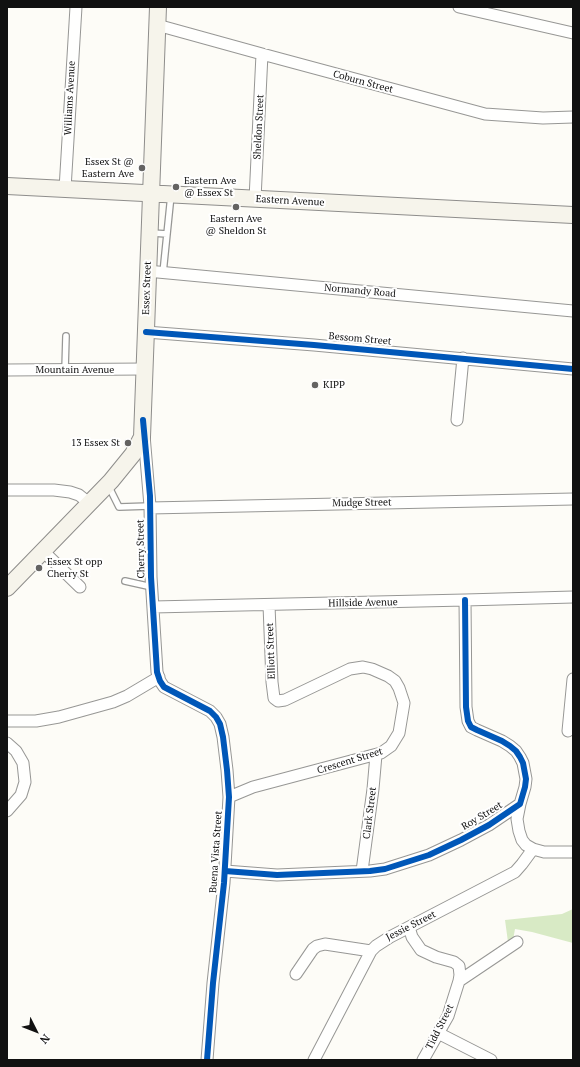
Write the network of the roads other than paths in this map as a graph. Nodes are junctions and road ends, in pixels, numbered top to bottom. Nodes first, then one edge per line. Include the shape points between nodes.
1 (76, 7) edge
2 (158, 7) edge
3 (459, 7) edge
4 (157, 24) junction
5 (573, 33) edge
6 (262, 54) junction
7 (573, 117) edge
8 (7, 186) edge
9 (65, 189) junction
10 (150, 194) junction
11 (171, 195) junction
12 (256, 199) junction
13 (573, 215) edge
14 (149, 233) junction
15 (167, 234) junction
16 (156, 261) junction
17 (573, 311) edge
18 (146, 332) junction
19 (66, 336) dead end
20 (463, 358) junction
21 (573, 369) edge
22 (7, 370) edge
23 (65, 370) junction
24 (144, 370) junction
25 (143, 420) junction
26 (457, 420) dead end
27 (108, 484) junction
28 (7, 490) edge
29 (573, 499) edge
30 (89, 503) junction
31 (150, 507) junction
32 (43, 551) junction
33 (125, 581) dead end
34 (80, 587) dead end
35 (152, 587) junction
36 (7, 588) edge
37 (573, 597) edge
38 (465, 600) junction
39 (269, 605) junction
40 (153, 607) junction
41 (159, 677) junction
42 (573, 679) edge
43 (274, 698) joint
44 (7, 722) edge
45 (568, 730) dead end
46 (7, 742) edge
47 (376, 755) junction
48 (229, 797) junction
49 (520, 804) junction
50 (7, 811) edge
51 (533, 849) junction
52 (573, 852) edge
53 (225, 871) junction
54 (362, 871) junction
55 (409, 927) junction
56 (517, 942) dead end
57 (371, 951) junction
58 (296, 974) dead end
59 (460, 981) junction
60 (438, 1034) junction
61 (207, 1060) edge
62 (314, 1060) edge
63 (423, 1060) edge
64 (491, 1060) edge

1 - 9 street, Williams Avenue
2 - 4 main road, Essex Street
3 - 5 street
4 - 6 street, Coburn Street
4 - 10 main road, Essex Street
6 - 7 street, Coburn Street via 485,114 543,118
6 - 12 street, Sheldon Street
8 - 9 main road, Eastern Avenue
9 - 10 main road, Eastern Avenue
10 - 11 main road, Eastern Avenue
10 - 14 main road, Essex Street
11 - 12 main road, Eastern Avenue
11 - 15 lane
12 - 13 main road, Eastern Avenue
14 - 15 lane
14 - 16 main road, Essex Street
15 - 16 lane
16 - 17 street, Normandy Road
16 - 18 main road, Essex Street
18 - 20 street, Bessom Street
18 - 24 main road, Essex Street
19 - 23 lane
20 - 21 street, Bessom Street
20 - 26 street
22 - 23 street, Mountain Avenue
23 - 24 street, Mountain Avenue
24 - 25 main road, Essex Street
25 - 27 main road, Essex Street via 142,437 138,446
25 - 31 street, Cherry Street
27 - 30 main road, Essex Street
27 - 31 lane via 119,507
28 - 30 street via 70,492
29 - 31 street, Mudge Street
30 - 32 main road, Essex Street
31 - 35 street, Cherry Street
32 - 34 street
32 - 36 main road, Essex Street
33 - 35 lane
35 - 40 street, Cherry Street
37 - 38 street, Hillside Avenue
38 - 39 street, Hillside Avenue
38 - 49 street via 468,721 471,727 502,741 516,751 526,771
39 - 40 street, Hillside Avenue
39 - 43 street, Elliott Street
40 - 41 street, Cherry Street
41 - 44 street via 113,702 59,717
41 - 48 street, Buena Vista Street via 164,687 210,711 216,717 223,737
42 - 45 street
43 - 47 street, Crescent Street via 278,701 285,700 356,667 372,669 388,676 395,681 404,703 399,733 391,746
46 - 50 street via 23,763 25,782 21,795
47 - 48 street, Crescent Street via 253,787
47 - 54 street, Clark Street
48 - 53 street, Buena Vista Street
49 - 51 street via 517,819 519,831 522,840
49 - 54 street, Roy Street via 489,825 429,855 385,869
51 - 52 street via 556,853
51 - 55 street, Jessie Street via 515,872
53 - 54 street, Roy Street via 277,875
53 - 61 street, Buena Vista Street
55 - 57 street, Jessie Street via 382,941
55 - 59 street via 421,950 459,966
56 - 59 street
57 - 58 street via 325,944 318,946
57 - 62 street, Jessie Street
59 - 60 street, Tidd Street via 448,1016
60 - 63 street, Tidd Street
60 - 64 street

